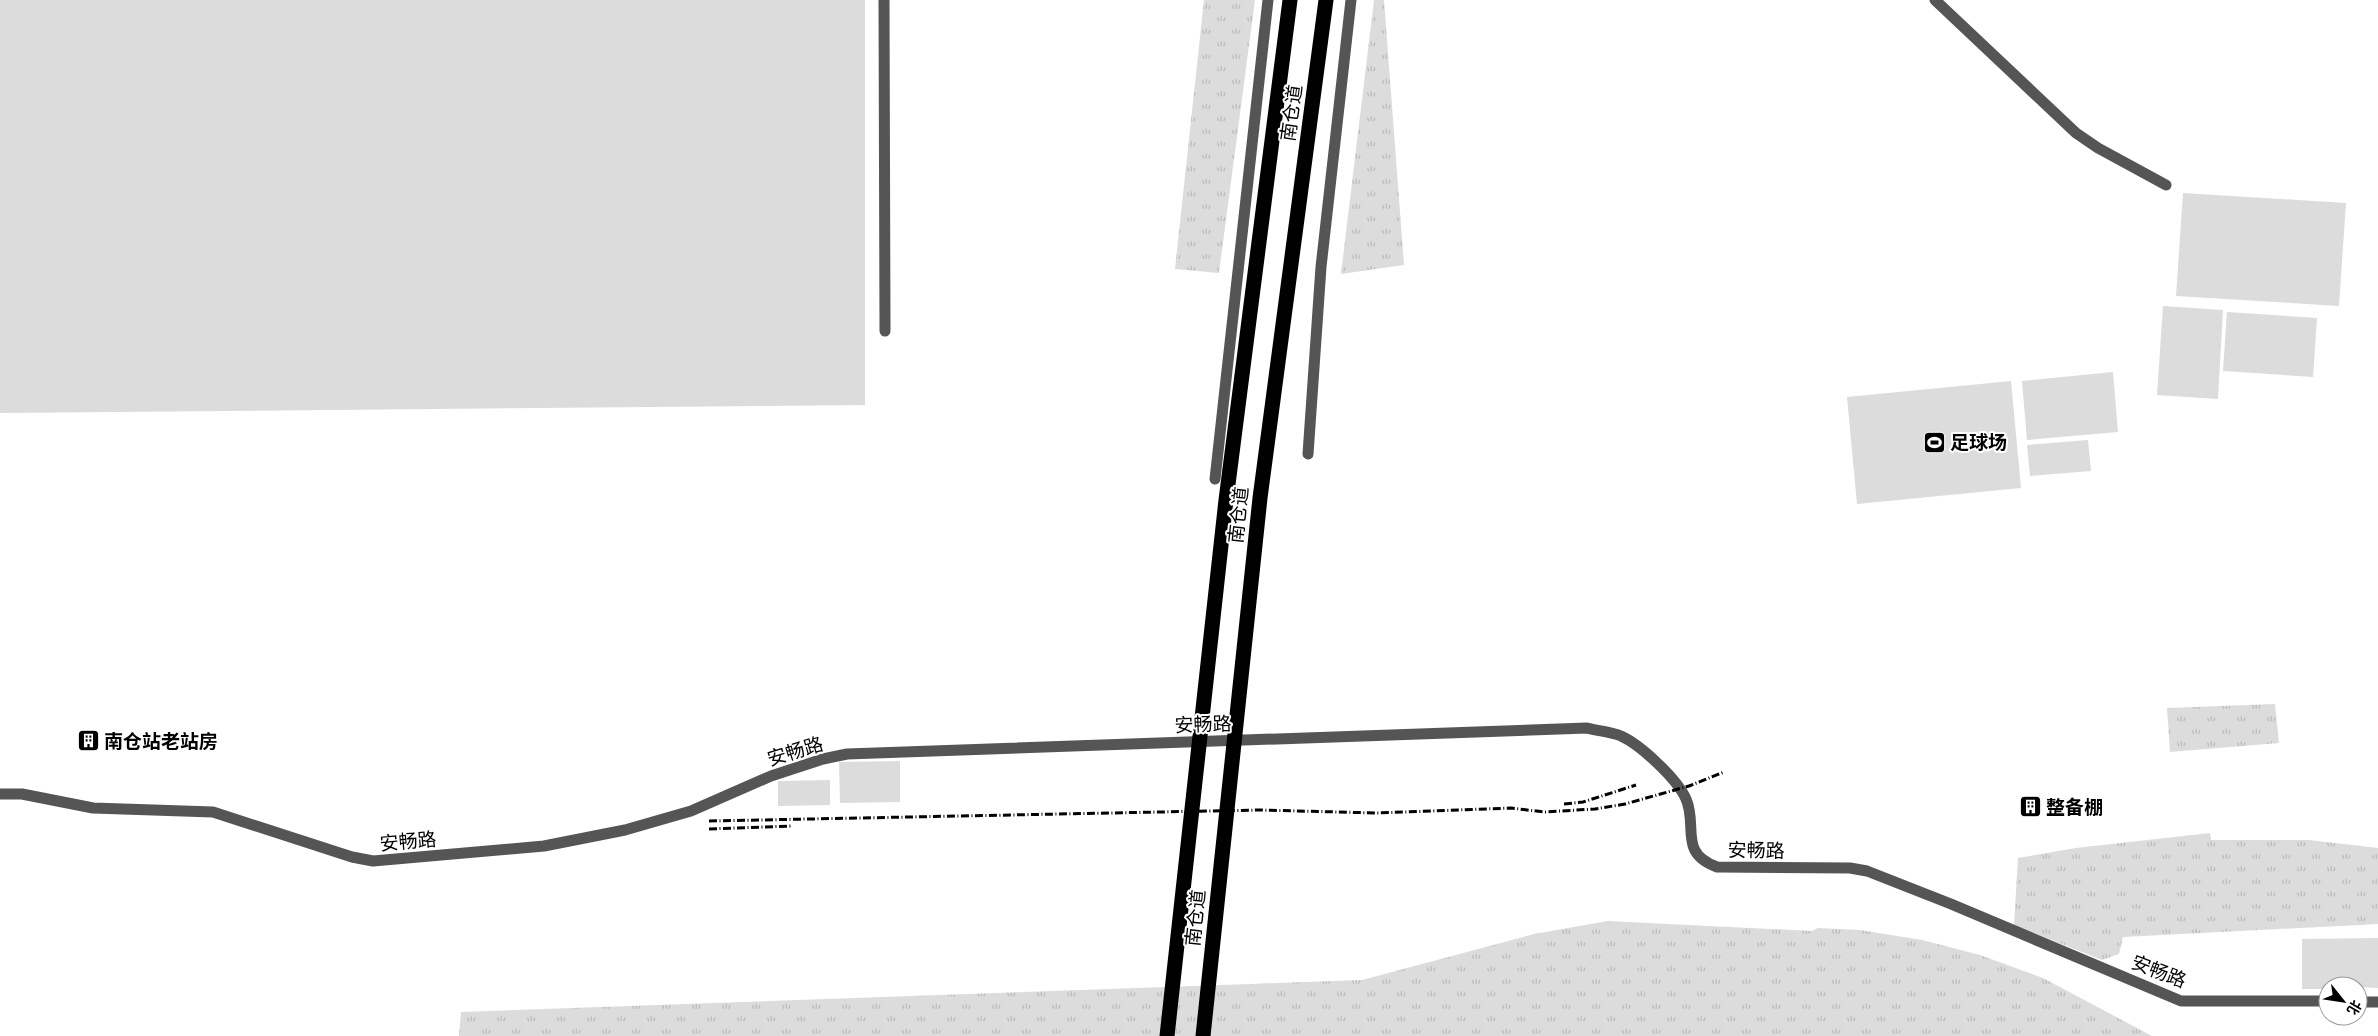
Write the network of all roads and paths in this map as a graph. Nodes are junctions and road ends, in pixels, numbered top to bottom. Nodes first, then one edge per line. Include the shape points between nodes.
1 (884, 0) edge
2 (1268, 0) edge
3 (1290, 0) edge
4 (1326, 0) edge
5 (1352, 0) edge
6 (1935, 0) edge
7 (2166, 184) dead end
8 (885, 331) dead end
9 (1308, 454) dead end
10 (1215, 479) dead end
11 (0, 794) edge
12 (2318, 1002) edge
13 (1167, 1036) edge
14 (1202, 1036) edge

1 - 8 street
2 - 10 street
3 - 13 highway, 南仓道 via 1226,500
4 - 14 highway, 南仓道 via 1260,498
5 - 9 street via 1321,267
6 - 7 street via 2076,133
11 - 12 street, 安畅路 via 22,794 93,808 213,812 373,862 544,846 617,832 691,810 771,776 847,754 1587,728 1621,736 1660,764 1686,799 1694,849 1705,863 1717,867 1850,868 1867,871 2181,1001

